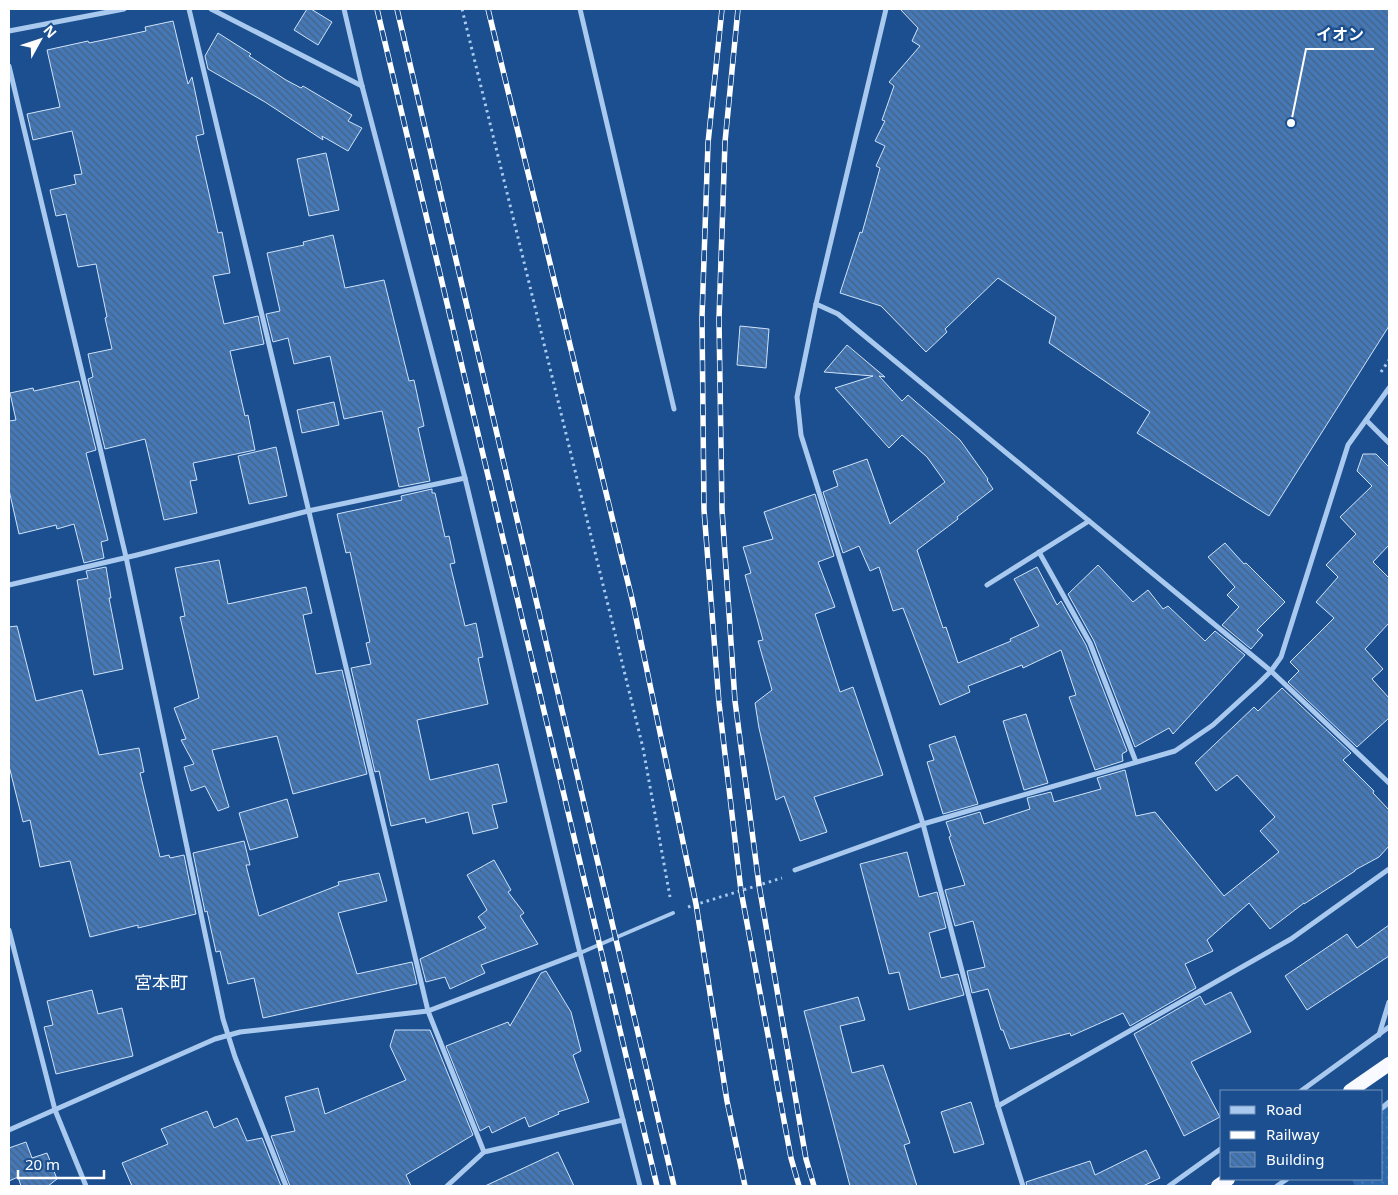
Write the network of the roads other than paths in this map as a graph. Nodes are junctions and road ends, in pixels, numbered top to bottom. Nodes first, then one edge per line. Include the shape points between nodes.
1 (124, 9) edge
2 (190, 9) edge
3 (211, 9) edge
4 (344, 9) edge
5 (580, 9) edge
6 (886, 9) edge
7 (9, 31) edge
8 (9, 66) edge
9 (362, 86) junction
10 (816, 304) junction
11 (1389, 388) edge
12 (674, 409) dead end
13 (1366, 420) junction
14 (1389, 443) edge
15 (465, 478) junction
16 (308, 511) junction
17 (1089, 521) junction
18 (1039, 552) junction
19 (126, 557) junction
20 (9, 585) edge
21 (986, 585) dead end
22 (1271, 671) junction
23 (1136, 762) junction
24 (1389, 784) edge
25 (923, 824) junction
26 (1389, 869) edge
27 (795, 870) road end
28 (673, 913) road end
29 (9, 930) edge
30 (580, 953) junction
31 (1389, 1002) edge
32 (428, 1011) junction
33 (1389, 1027) edge
34 (229, 1035) junction
35 (1378, 1035) junction
36 (1389, 1064) edge
37 (1302, 1090) edge
38 (1351, 1090) edge
39 (998, 1106) junction
40 (55, 1110) junction
41 (623, 1120) junction
42 (9, 1130) edge
43 (1220, 1149) edge
44 (484, 1152) junction
45 (86, 1186) edge
46 (286, 1186) edge
47 (447, 1186) edge
48 (640, 1186) edge
49 (1023, 1186) edge
50 (1169, 1186) edge

1 - 7 street
2 - 16 street
3 - 9 street
4 - 9 street
5 - 12 street
6 - 10 street
8 - 19 street
9 - 15 street
10 - 17 street via 838,314
10 - 25 street via 796,397 800,435
11 - 13 street
13 - 14 street
13 - 22 street via 1348,445 1281,657
15 - 16 street
15 - 30 street
16 - 19 street
16 - 32 street
17 - 18 street
17 - 22 street
18 - 21 street
18 - 23 street via 1090,643
19 - 20 street
19 - 34 street
22 - 23 street via 1213,725 1175,751
22 - 24 street
23 - 25 street
25 - 27 street
25 - 39 street
26 - 39 street via 1291,939
28 - 30 lane
29 - 40 street
30 - 32 street
30 - 41 street
31 - 35 street
32 - 34 street
32 - 44 street
33 - 35 street
34 - 40 street
34 - 46 street
35 - 37 street
36 - 38 highway
39 - 49 street
40 - 42 street
40 - 45 street
41 - 44 street
41 - 48 street
43 - 50 street
44 - 47 street

